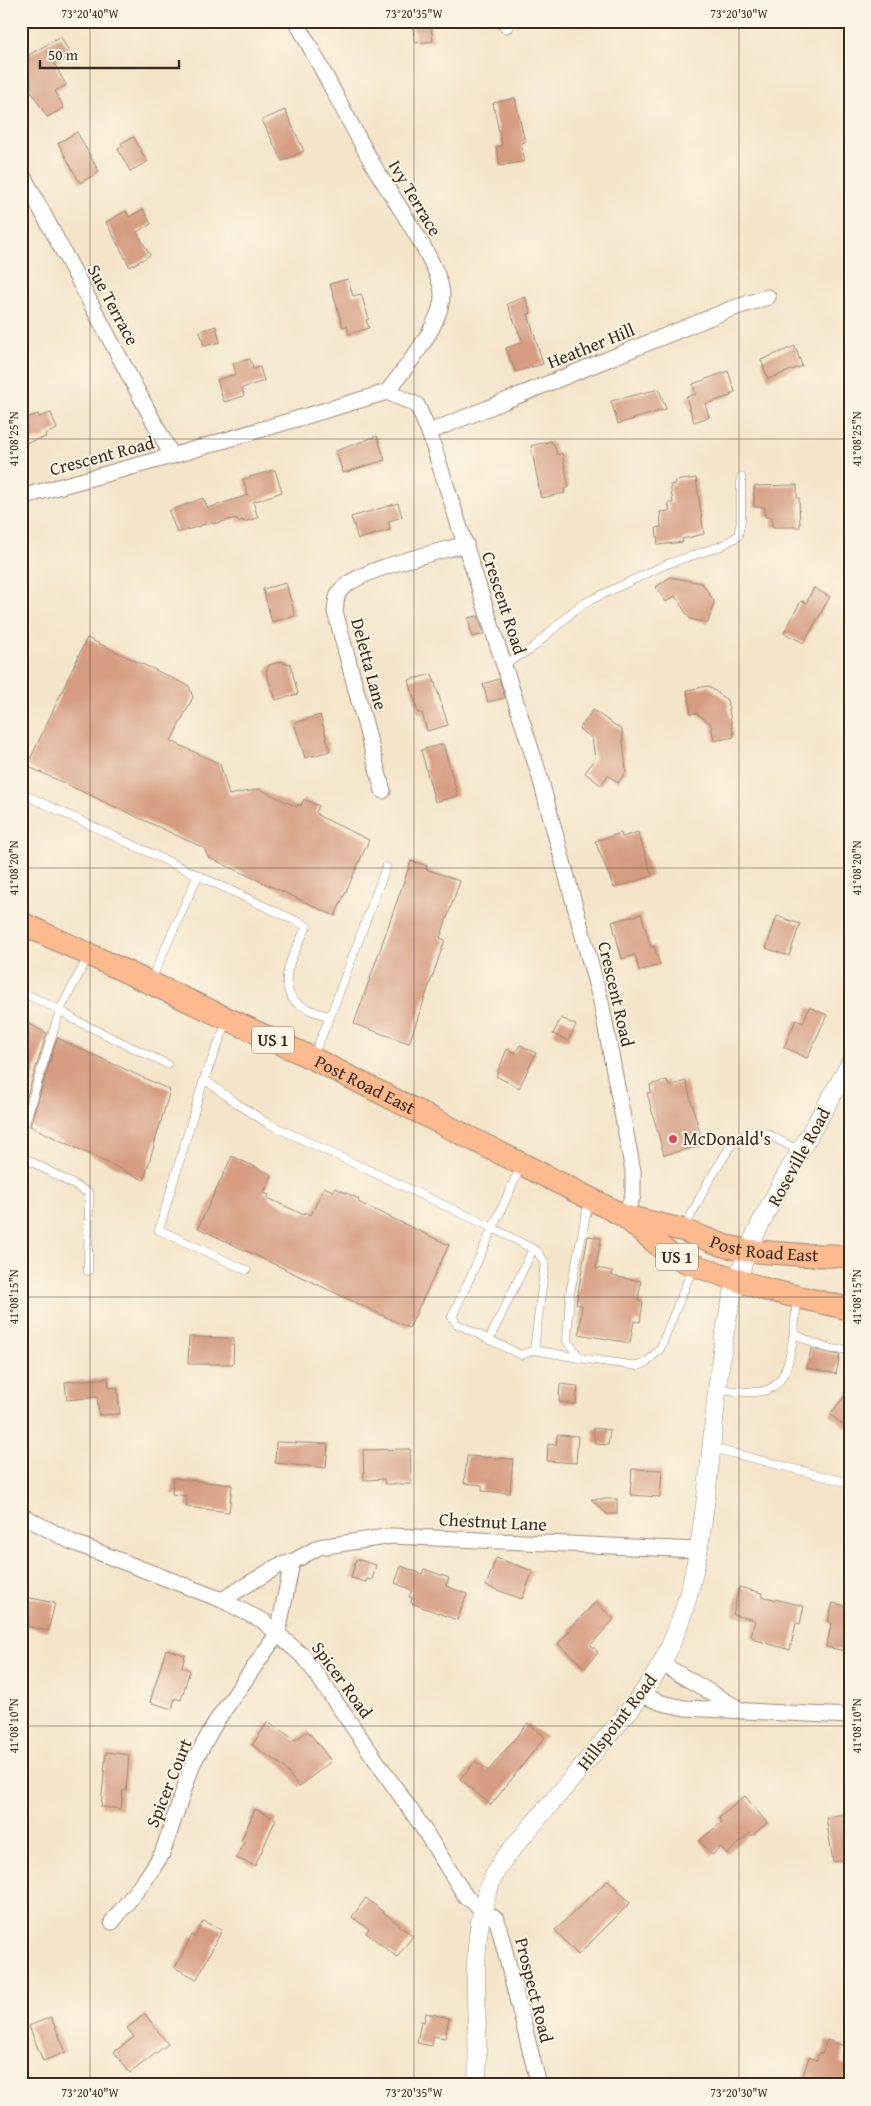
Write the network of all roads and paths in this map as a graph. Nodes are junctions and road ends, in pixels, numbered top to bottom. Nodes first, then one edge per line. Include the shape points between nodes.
1 (296, 21) edge
2 (21, 172) edge
3 (768, 297) dead end
4 (387, 392) junction
5 (429, 432) junction
6 (172, 456) junction
7 (741, 478) dead end
8 (21, 497) edge
9 (466, 544) junction
10 (504, 664) junction
11 (384, 791) dead end
12 (21, 793) edge
13 (386, 867) dead end
14 (198, 875) junction
15 (21, 923) edge
16 (89, 954) junction
17 (150, 982) junction
18 (21, 992) edge
19 (60, 1010) junction
20 (330, 1017) junction
21 (228, 1020) junction
22 (312, 1058) junction
23 (850, 1063) edge
24 (167, 1064) dead end
25 (204, 1079) junction
26 (21, 1135) edge
27 (801, 1152) junction
28 (21, 1156) edge
29 (522, 1163) junction
30 (590, 1198) junction
31 (624, 1216) junction
32 (491, 1227) junction
33 (683, 1230) junction
34 (533, 1249) junction
35 (750, 1251) junction
36 (850, 1256) edge
37 (693, 1265) junction
38 (246, 1270) dead end
39 (88, 1271) dead end
40 (738, 1281) junction
41 (797, 1297) junction
42 (850, 1309) edge
43 (794, 1334) junction
44 (490, 1340) junction
45 (850, 1348) edge
46 (534, 1350) junction
47 (580, 1358) junction
48 (718, 1389) junction
49 (712, 1448) junction
50 (850, 1484) edge
51 (21, 1515) edge
52 (697, 1550) junction
53 (292, 1562) junction
54 (222, 1600) junction
55 (278, 1633) junction
56 (662, 1664) junction
57 (642, 1695) junction
58 (744, 1712) junction
59 (850, 1716) edge
60 (483, 1910) junction
61 (112, 1922) dead end
62 (477, 2085) edge
63 (539, 2085) edge

1 - 4 street, Ivy Terrace via 376,170 435,268 442,293 440,313 419,350
2 - 6 street, Sue Terrace
3 - 5 street, Heather Hill via 731,309
4 - 5 street, Crescent Road via 417,405
4 - 6 street, Crescent Road
5 - 9 street, Crescent Road
6 - 8 street, Crescent Road
7 - 10 lane via 742,520 738,536 721,546 667,564 580,605 530,650
9 - 10 street, Crescent Road
9 - 11 street, Deletta Lane via 368,573 349,582 338,594 335,611
10 - 31 street, Crescent Road via 540,774 601,1002 633,1171 633,1196
12 - 14 lane
13 - 20 lane
14 - 17 lane
14 - 20 lane via 307,926 286,971 290,991 297,1002
15 - 16 main road, Post Road East / US 1
16 - 17 main road, Post Road East / US 1
16 - 19 lane
17 - 21 main road, Post Road East / US 1
18 - 19 lane
19 - 24 lane
19 - 26 lane
20 - 22 lane
21 - 22 main road, Post Road East / US 1
21 - 25 lane
22 - 29 main road, Post Road East / US 1
23 - 27 street, Roseville Road
25 - 32 lane via 267,1122
25 - 38 lane via 159,1230
27 - 33 lane via 766,1133 752,1131 734,1141
27 - 35 street, Roseville Road
28 - 39 lane via 89,1193
29 - 30 main road, Post Road East / US 1
29 - 32 lane
30 - 31 main road, Post Road East / US 1
30 - 47 lane via 570,1293 567,1341
31 - 33 main road, Post Road East / US 1
31 - 37 main road, Post Road East / US 1 via 668,1253
32 - 34 lane
32 - 44 lane via 452,1317 457,1324
33 - 35 main road, Post Road East / US 1 via 725,1246
34 - 44 lane
34 - 46 lane via 545,1263
35 - 36 main road, Post Road East / US 1
35 - 40 street, Hillspoint Road
37 - 40 main road, Post Road East / US 1
37 - 47 lane via 660,1349 647,1362 638,1366
40 - 41 main road, Post Road East / US 1
40 - 48 street, Hillspoint Road via 729,1314
41 - 42 main road, Post Road East / US 1
41 - 43 lane
43 - 45 lane via 839,1350
43 - 48 lane via 784,1373 772,1388 759,1392
44 - 46 lane via 521,1355
46 - 47 lane
48 - 49 street, Hillspoint Road
49 - 50 lane
49 - 52 street, Hillspoint Road
51 - 54 street, Spicer Road via 72,1542
52 - 53 street, Chestnut Lane via 392,1536 319,1547
52 - 56 street, Hillspoint Road via 685,1601
53 - 54 street, Chestnut Lane via 278,1566
53 - 55 street
54 - 55 street, Spicer Road
55 - 60 street, Spicer Road via 305,1658 421,1825 466,1897
55 - 61 street, Spicer Court via 217,1720 193,1763 162,1854 146,1880
56 - 57 street, Hillspoint Road
56 - 58 street
57 - 58 street via 671,1706
57 - 60 street, Hillspoint Road via 505,1857 492,1878
58 - 59 street
60 - 62 street, Hillspoint Road via 476,1954
60 - 63 street, Prospect Road via 497,1920

